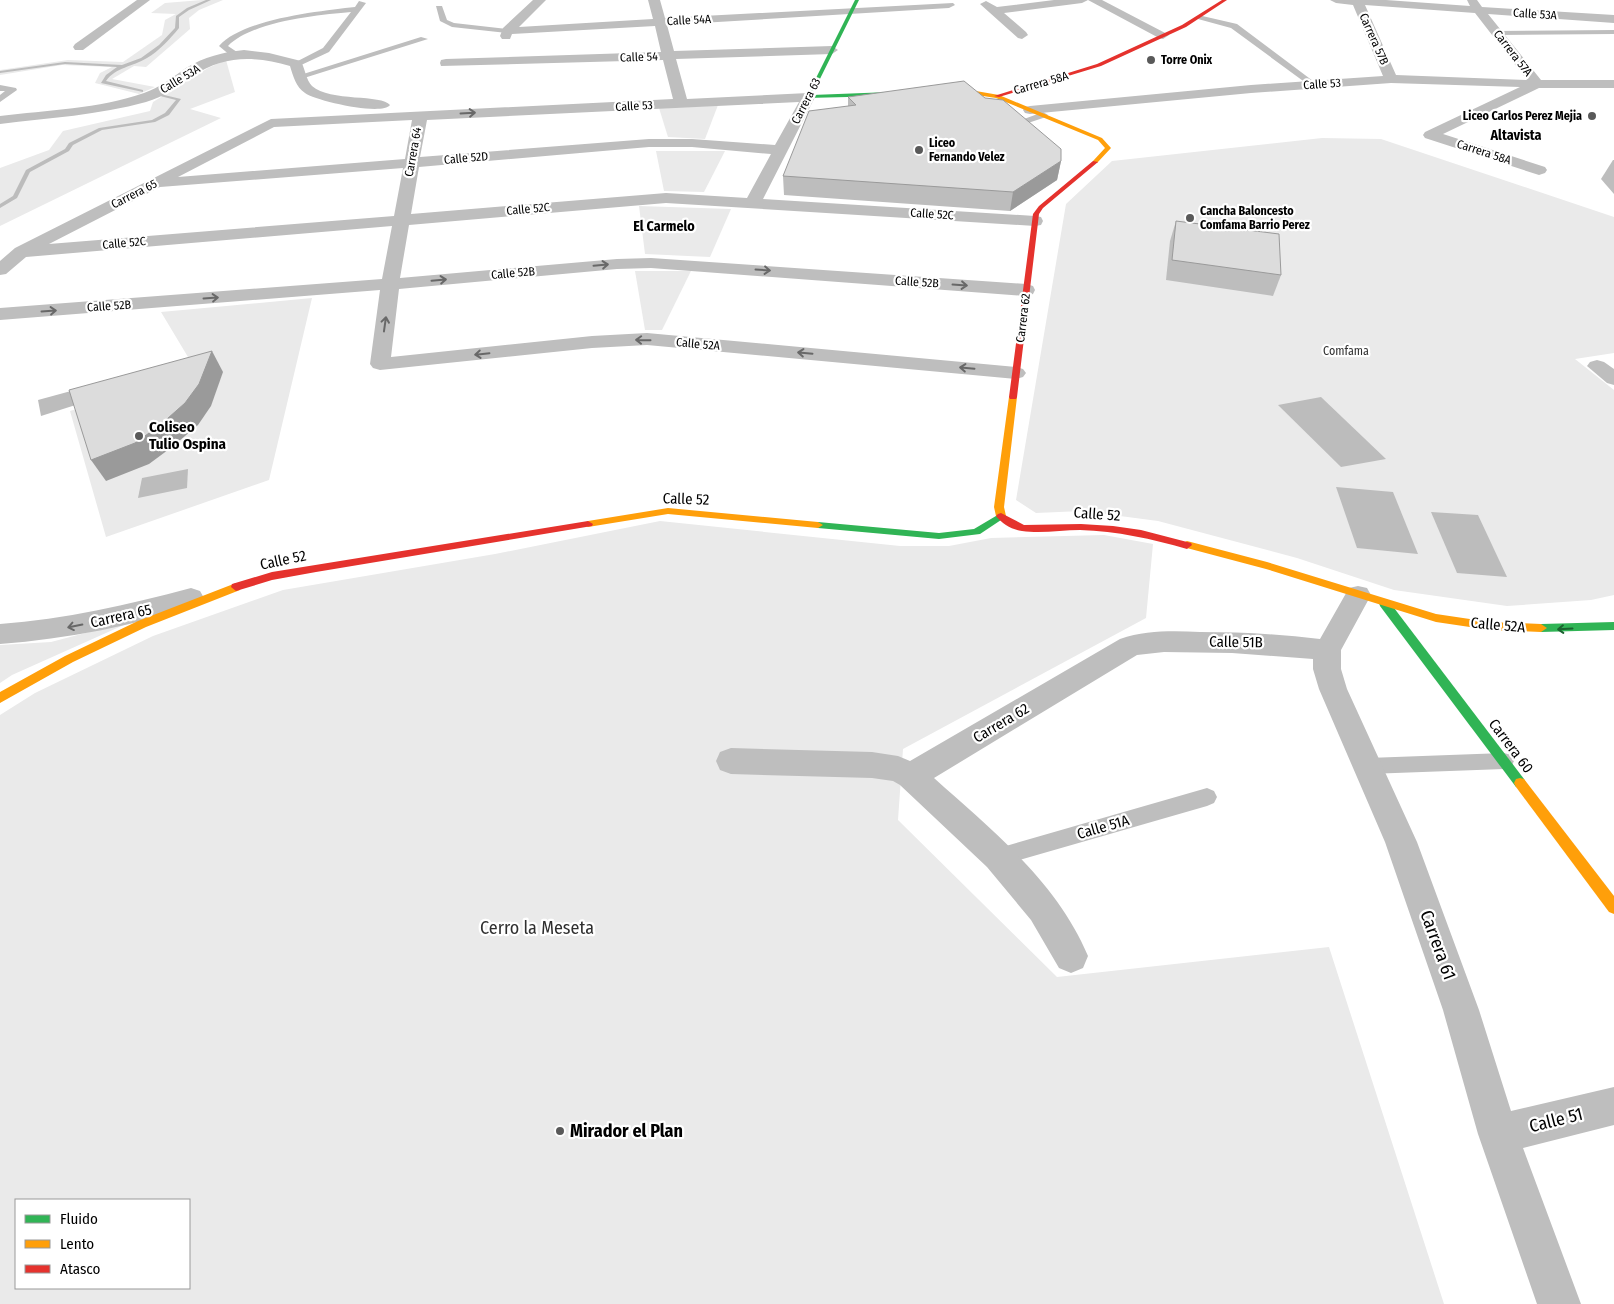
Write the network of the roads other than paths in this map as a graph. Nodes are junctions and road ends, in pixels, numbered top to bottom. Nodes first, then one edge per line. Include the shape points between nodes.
1 (144, 0) edge
2 (365, 0) edge
3 (540, 0) edge
4 (654, 0) edge
5 (981, 0) edge
6 (1082, 0) edge
7 (1093, 0) edge
8 (1225, 0) edge
9 (1336, 0) edge
10 (1357, 1) edge
11 (1042, 2) edge
12 (855, 5) edge
13 (949, 5) dead end
14 (1476, 5) edge
15 (439, 8) dead end
16 (358, 9) junction
17 (994, 11) junction
18 (1201, 17) junction
19 (1614, 19) edge
20 (660, 22) junction
21 (508, 30) junction
22 (1614, 32) edge
23 (1497, 33) junction
24 (1022, 35) dead end
25 (1163, 36) junction
26 (424, 39) dead end
27 (79, 47) dead end
28 (832, 50) junction
29 (234, 54) junction
30 (668, 56) junction
31 (501, 61) junction
32 (446, 63) dead end
33 (299, 70) junction
34 (1391, 79) junction
35 (1313, 84) junction
36 (1537, 84) junction
37 (1614, 84) edge
38 (0, 88) edge
39 (927, 93) edge
40 (898, 94) edge
41 (997, 96) junction
42 (0, 98) edge
43 (808, 98) junction
44 (681, 103) junction
45 (1030, 110) junction
46 (1043, 115) junction
47 (420, 116) junction
48 (0, 120) edge
49 (271, 123) joint
50 (1430, 134) joint
51 (1039, 139) edge
52 (781, 150) junction
53 (1107, 151) joint
54 (412, 163) junction
55 (1538, 170) dead end
56 (152, 184) junction
57 (754, 202) junction
58 (402, 220) junction
59 (1035, 221) junction
60 (21, 252) junction
61 (0, 270) edge
62 (390, 284) junction
63 (1026, 290) junction
64 (0, 314) edge
65 (380, 364) joint
66 (1597, 366) dead end
67 (1016, 372) junction
68 (1614, 379) edge
69 (1001, 516) junction
70 (241, 585) junction
71 (1371, 599) junction
72 (1614, 626) edge
73 (0, 634) edge
74 (1144, 642) joint
75 (1327, 650) junction
76 (0, 698) edge
77 (731, 761) dead end
78 (1504, 761) junction
79 (1368, 766) junction
80 (910, 776) junction
81 (1207, 798) dead end
82 (999, 857) junction
83 (1614, 907) edge
84 (1071, 956) dead end
85 (1614, 1106) edge
86 (1498, 1134) junction
87 (1559, 1304) edge

1 - 27 street
2 - 16 lane
3 - 21 street
4 - 20 street
5 - 17 street
6 - 11 street
7 - 25 street
8 - 18 street, Carrera 58A
9 - 10 street, Calle 53A
10 - 14 street, Calle 53A
10 - 34 street, Carrera 57B
11 - 17 street
12 - 13 street, Calle 54A
12 - 20 street, Calle 54A
12 - 28 street, Carrera 63
14 - 19 street, Calle 53A
14 - 23 street, Carrera 57A
15 - 21 lane, Calle 54A via 444,21 452,25
16 - 29 lane via 289,19 233,37 223,46
16 - 33 lane via 326,50
17 - 24 street
18 - 25 street, Carrera 58A
18 - 35 lane via 1234,26
20 - 21 street, Calle 54A
20 - 30 street
21 - 31 street
22 - 23 lane
23 - 36 street, Carrera 57A
25 - 41 street, Carrera 58A via 1088,69
26 - 33 lane
28 - 30 street, Calle 54
28 - 43 street, Carrera 63
29 - 33 street, Carrera 64 via 262,54
29 - 48 street, Calle 53A via 203,65 140,100
30 - 31 street, Calle 54
30 - 44 street
31 - 32 street, Calle 54
33 - 47 street, Carrera 64 via 308,89 324,96 409,109
34 - 35 street, Calle 53
34 - 36 street, Calle 53
35 - 45 street, Calle 53
36 - 37 street, Calle 53
36 - 50 street, Carrera 57A
38 - 42 lane via 13,90
39 - 41 street via 970,92
40 - 43 street, Calle 53
41 - 45 street, Carrera 58A
43 - 44 street, Calle 53
43 - 52 street, Carrera 63
47 -> 44 street, Calle 53
45 - 46 street, Carrera 58A
46 - 51 lane via 1018,123
46 - 53 street, Carrera 58A via 1100,139
47 - 49 street, Calle 53
47 - 54 street, Carrera 64
49 - 56 street, Carrera 65
50 - 55 street, Carrera 58A
52 - 54 street, Calle 52D via 649,143
52 - 57 street, Carrera 63
53 - 59 street, Carrera 62 via 1041,207
54 - 56 street, Calle 52D
54 - 58 street, Carrera 64
56 - 60 street, Carrera 65
57 - 58 street, Calle 52C via 666,198
57 - 59 street, Calle 52C
58 - 60 street, Calle 52C
58 - 62 street, Carrera 64
59 - 63 street, Carrera 62
60 - 61 street, Carrera 65
62 -> 63 street, Calle 52B via 651,263
64 -> 62 street, Calle 52B
65 -> 62 street, Carrera 64
63 - 67 street, Carrera 62
67 -> 65 street, Calle 52A via 646,339
66 - 68 street
67 - 69 street, Carrera 62 via 999,507
69 - 70 street, Calle 52 via 976,532 939,536 668,511 316,568
69 - 71 street, Calle 52 via 1023,528 1113,528 1141,533
70 -> 73 street, Carrera 65 via 102,621 46,631
70 - 76 street, Calle 52 via 142,624 77,655
72 -> 71 street, Calle 52A via 1555,629 1490,626 1436,618
71 - 75 street
71 - 78 street, Carrera 60
74 - 75 street, Calle 51B via 1264,643
74 - 80 street, Carrera 62 via 1130,646
75 - 79 street, Carrera 61 via 1327,669 1333,689
77 - 80 street via 872,765 898,769
78 - 79 lane
78 - 83 street, Carrera 60
79 - 86 street, Carrera 61 via 1401,842 1461,1010
80 - 82 street
81 - 82 lane, Calle 51A
82 - 84 street via 1043,909
85 - 86 street, Calle 51
86 - 87 street, Carrera 61

